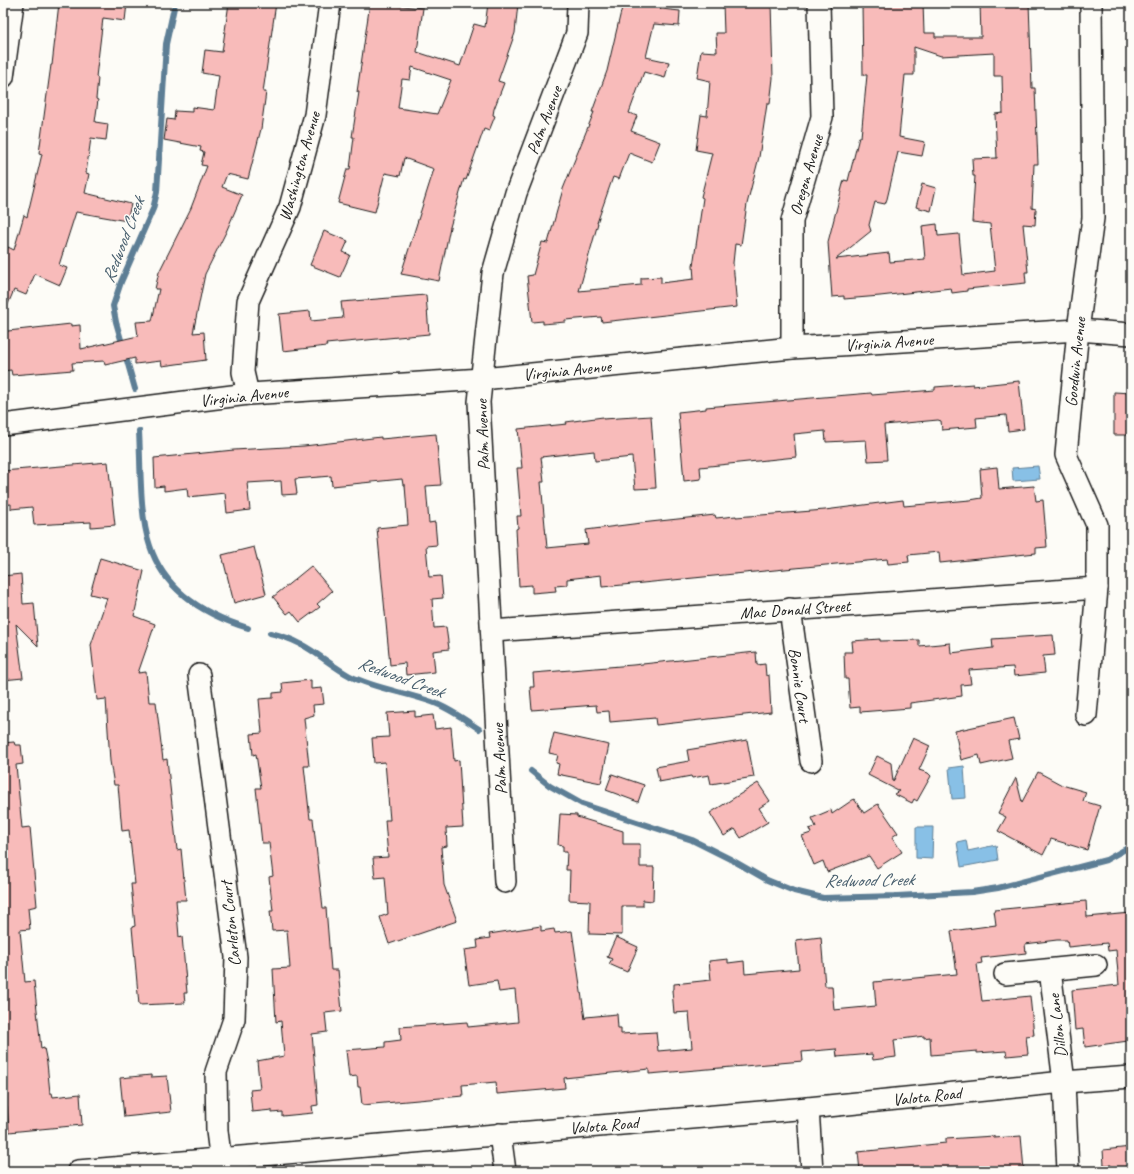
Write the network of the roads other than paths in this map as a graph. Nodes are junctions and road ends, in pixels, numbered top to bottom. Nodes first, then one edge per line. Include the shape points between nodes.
1 (12, 3) edge
2 (330, 3) edge
3 (578, 3) edge
4 (819, 3) edge
5 (1092, 3) edge
6 (3, 77) edge
7 (1078, 330) junction
8 (1131, 334) edge
9 (792, 348) junction
10 (482, 379) junction
11 (248, 394) junction
12 (3, 425) edge
13 (1097, 588) junction
14 (790, 609) junction
15 (492, 631) junction
16 (199, 675) dead end
17 (1086, 715) dead end
18 (810, 761) dead end
19 (505, 882) dead end
20 (1096, 965) dead end
21 (1050, 970) junction
22 (1005, 974) dead end
23 (1131, 1077) edge
24 (1064, 1082) junction
25 (808, 1108) junction
26 (500, 1134) junction
27 (220, 1164) edge
28 (78, 1171) edge
29 (505, 1171) edge
30 (812, 1171) edge
31 (1068, 1171) edge

1 - 6 street
2 - 11 street, Washington Avenue via 315,115 294,193 248,301 244,372
3 - 10 street, Palm Avenue via 577,33 516,193 494,273
4 - 9 street, Oregon Avenue via 822,117 792,221
5 - 7 street, Goodwin Avenue via 1092,218
7 - 8 street, Virginia Avenue
7 - 9 street, Virginia Avenue
7 - 13 street, Goodwin Avenue via 1066,455 1097,525
9 - 10 street, Virginia Avenue
10 - 11 street, Virginia Avenue
10 - 15 street, Palm Avenue via 479,402
11 - 12 street, Virginia Avenue
13 - 14 street, Mac Donald Street
13 - 17 street, Goodwin Avenue
14 - 15 street, Mac Donald Street
14 - 18 street, Bonnie Court
15 - 19 street, Palm Avenue
16 - 27 street, Carleton Court via 236,957 234,1019 216,1072 216,1131
20 - 21 street, Dillon Lane
21 - 22 street, Dillon Lane
21 - 24 street, Dillon Lane
23 - 24 street, Valota Road
24 - 25 street, Valota Road
24 - 31 street, Dillon Lane
25 - 26 street, Valota Road
25 - 30 street
26 - 27 street, Valota Road
26 - 29 street
27 - 28 street, Valota Road

